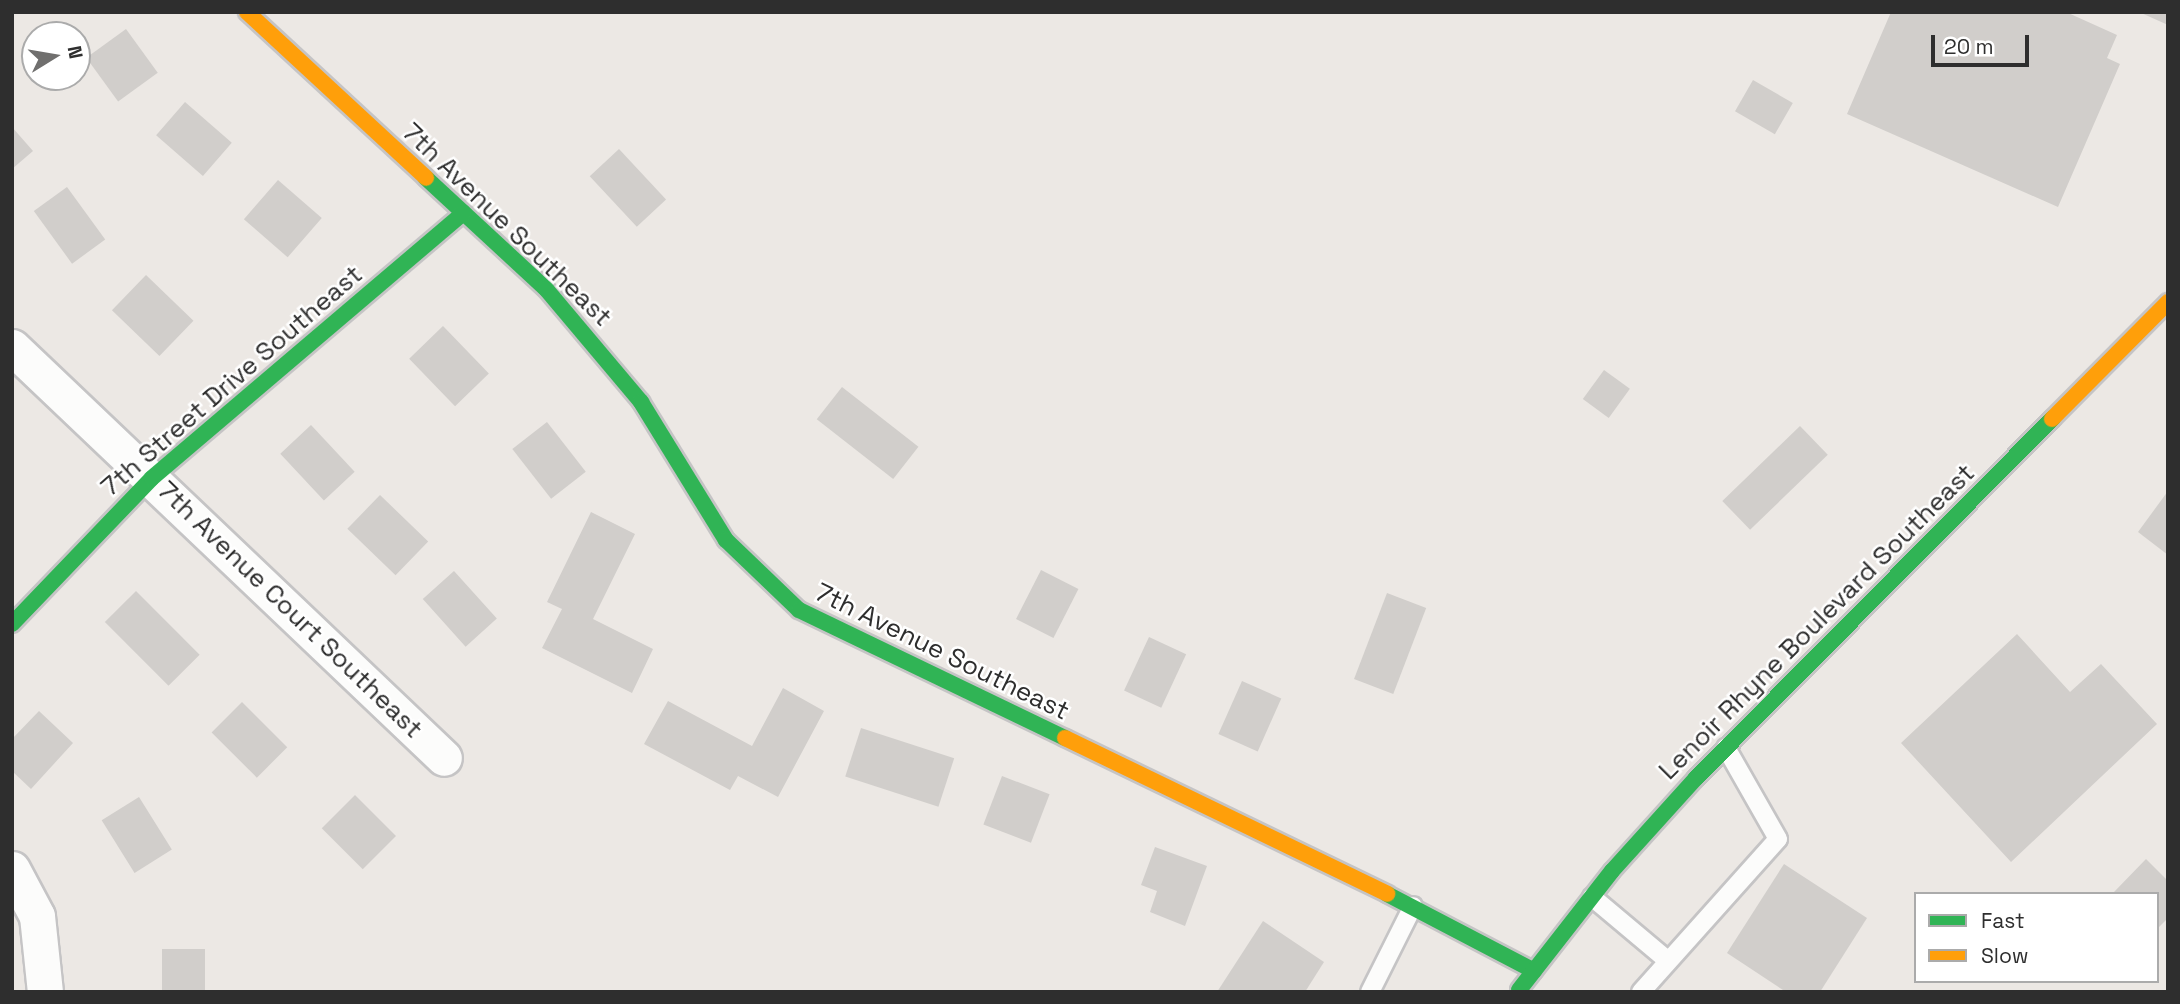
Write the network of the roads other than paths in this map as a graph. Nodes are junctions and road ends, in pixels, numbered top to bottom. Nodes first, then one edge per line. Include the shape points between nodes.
1 (247, 12) edge
2 (463, 213) junction
3 (2168, 302) edge
4 (12, 347) edge
5 (152, 478) junction
6 (12, 624) edge
7 (1726, 748) junction
8 (444, 758) dead end
9 (12, 869) edge
10 (1592, 897) junction
11 (1413, 906) junction
12 (1667, 960) junction
13 (1534, 971) junction
14 (45, 992) edge
15 (1370, 992) edge
16 (1518, 992) edge
17 (1641, 992) edge

1 - 2 street, 7th Avenue Southeast
2 - 5 street, 7th Street Drive Southeast
2 - 11 street, 7th Avenue Southeast via 546,289 610,358 726,540 799,610
3 - 7 street, Lenoir Rhyne Boulevard Southeast
4 - 5 street, 7th Avenue Court Southeast
5 - 6 street, 7th Street Drive Southeast
5 - 8 street, 7th Avenue Court Southeast
7 - 10 street, Lenoir Rhyne Boulevard Southeast
7 - 12 lane via 1778,839
9 - 14 street via 37,916
10 - 12 lane
10 - 13 street, Lenoir Rhyne Boulevard Southeast
11 - 13 street, 7th Avenue Southeast
11 - 15 lane
12 - 17 lane
13 - 16 street, Lenoir Rhyne Boulevard Southeast

